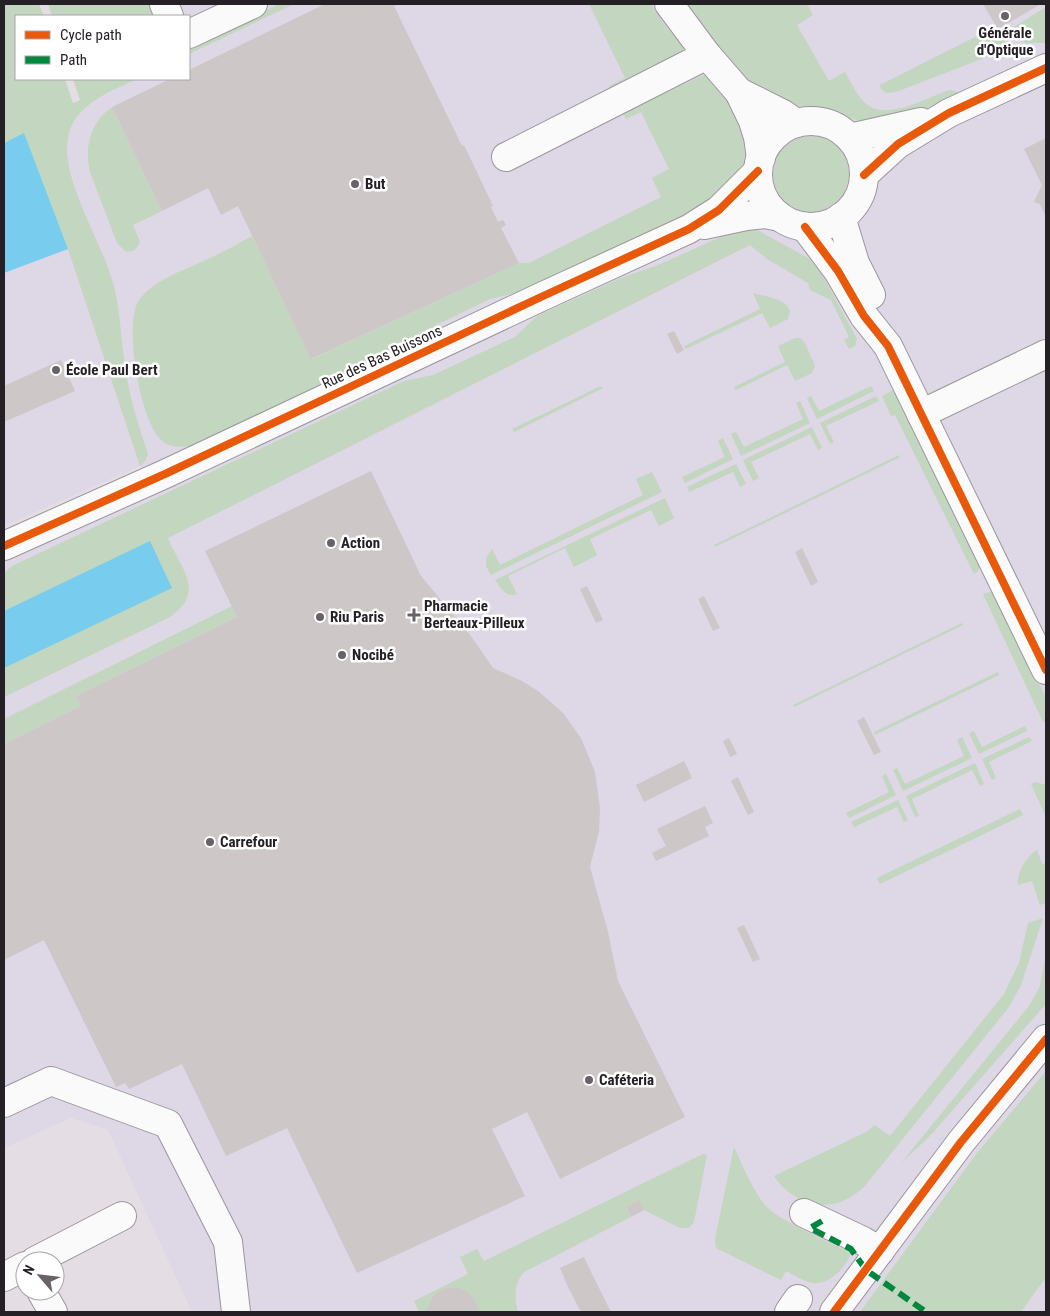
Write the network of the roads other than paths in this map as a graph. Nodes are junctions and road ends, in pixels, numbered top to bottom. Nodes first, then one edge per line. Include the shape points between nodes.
1 (253, 4) edge
2 (669, 4) edge
3 (190, 34) edge
4 (707, 55) junction
5 (1046, 68) edge
6 (739, 92) junction
7 (949, 113) junction
8 (796, 123) junction
9 (850, 138) junction
10 (506, 158) dead end
11 (759, 164) junction
12 (864, 175) junction
13 (780, 217) junction
14 (841, 217) junction
15 (806, 227) junction
16 (688, 229) junction
17 (888, 346) junction
18 (1046, 354) edge
19 (921, 414) junction
20 (4, 546) edge
21 (1046, 670) edge
22 (1046, 1039) edge
23 (4, 1103) edge
24 (804, 1212) dead end
25 (122, 1216) dead end
26 (54, 1251) edge
27 (880, 1251) junction
28 (47, 1301) edge
29 (53, 1312) edge
30 (236, 1312) edge
31 (834, 1312) edge

1 - 3 street
2 - 4 street
4 - 6 street
4 - 10 street
5 - 7 street
6 - 8 street
6 - 11 street via 756,129
7 - 9 street
7 - 12 street via 898,144
8 - 9 street via 825,123
8 - 11 street via 774,136
9 - 12 street via 860,155
11 - 13 street via 763,197
11 - 16 street, Rue des Bas Buissons via 719,210
12 - 14 street via 858,199
13 - 15 street
13 - 16 street, Rue des Bas Buissons via 764,214 746,216
14 - 15 street via 824,225
14 - 17 street via 855,262 881,317
15 - 17 street via 838,271 864,316
16 - 20 street, Rue des Bas Buissons via 166,474
17 - 19 street
18 - 19 street
19 - 21 street
22 - 27 street via 960,1142
23 - 30 street via 51,1081 168,1124 228,1242
24 - 27 street
25 - 26 street
27 - 31 street
28 - 29 street

